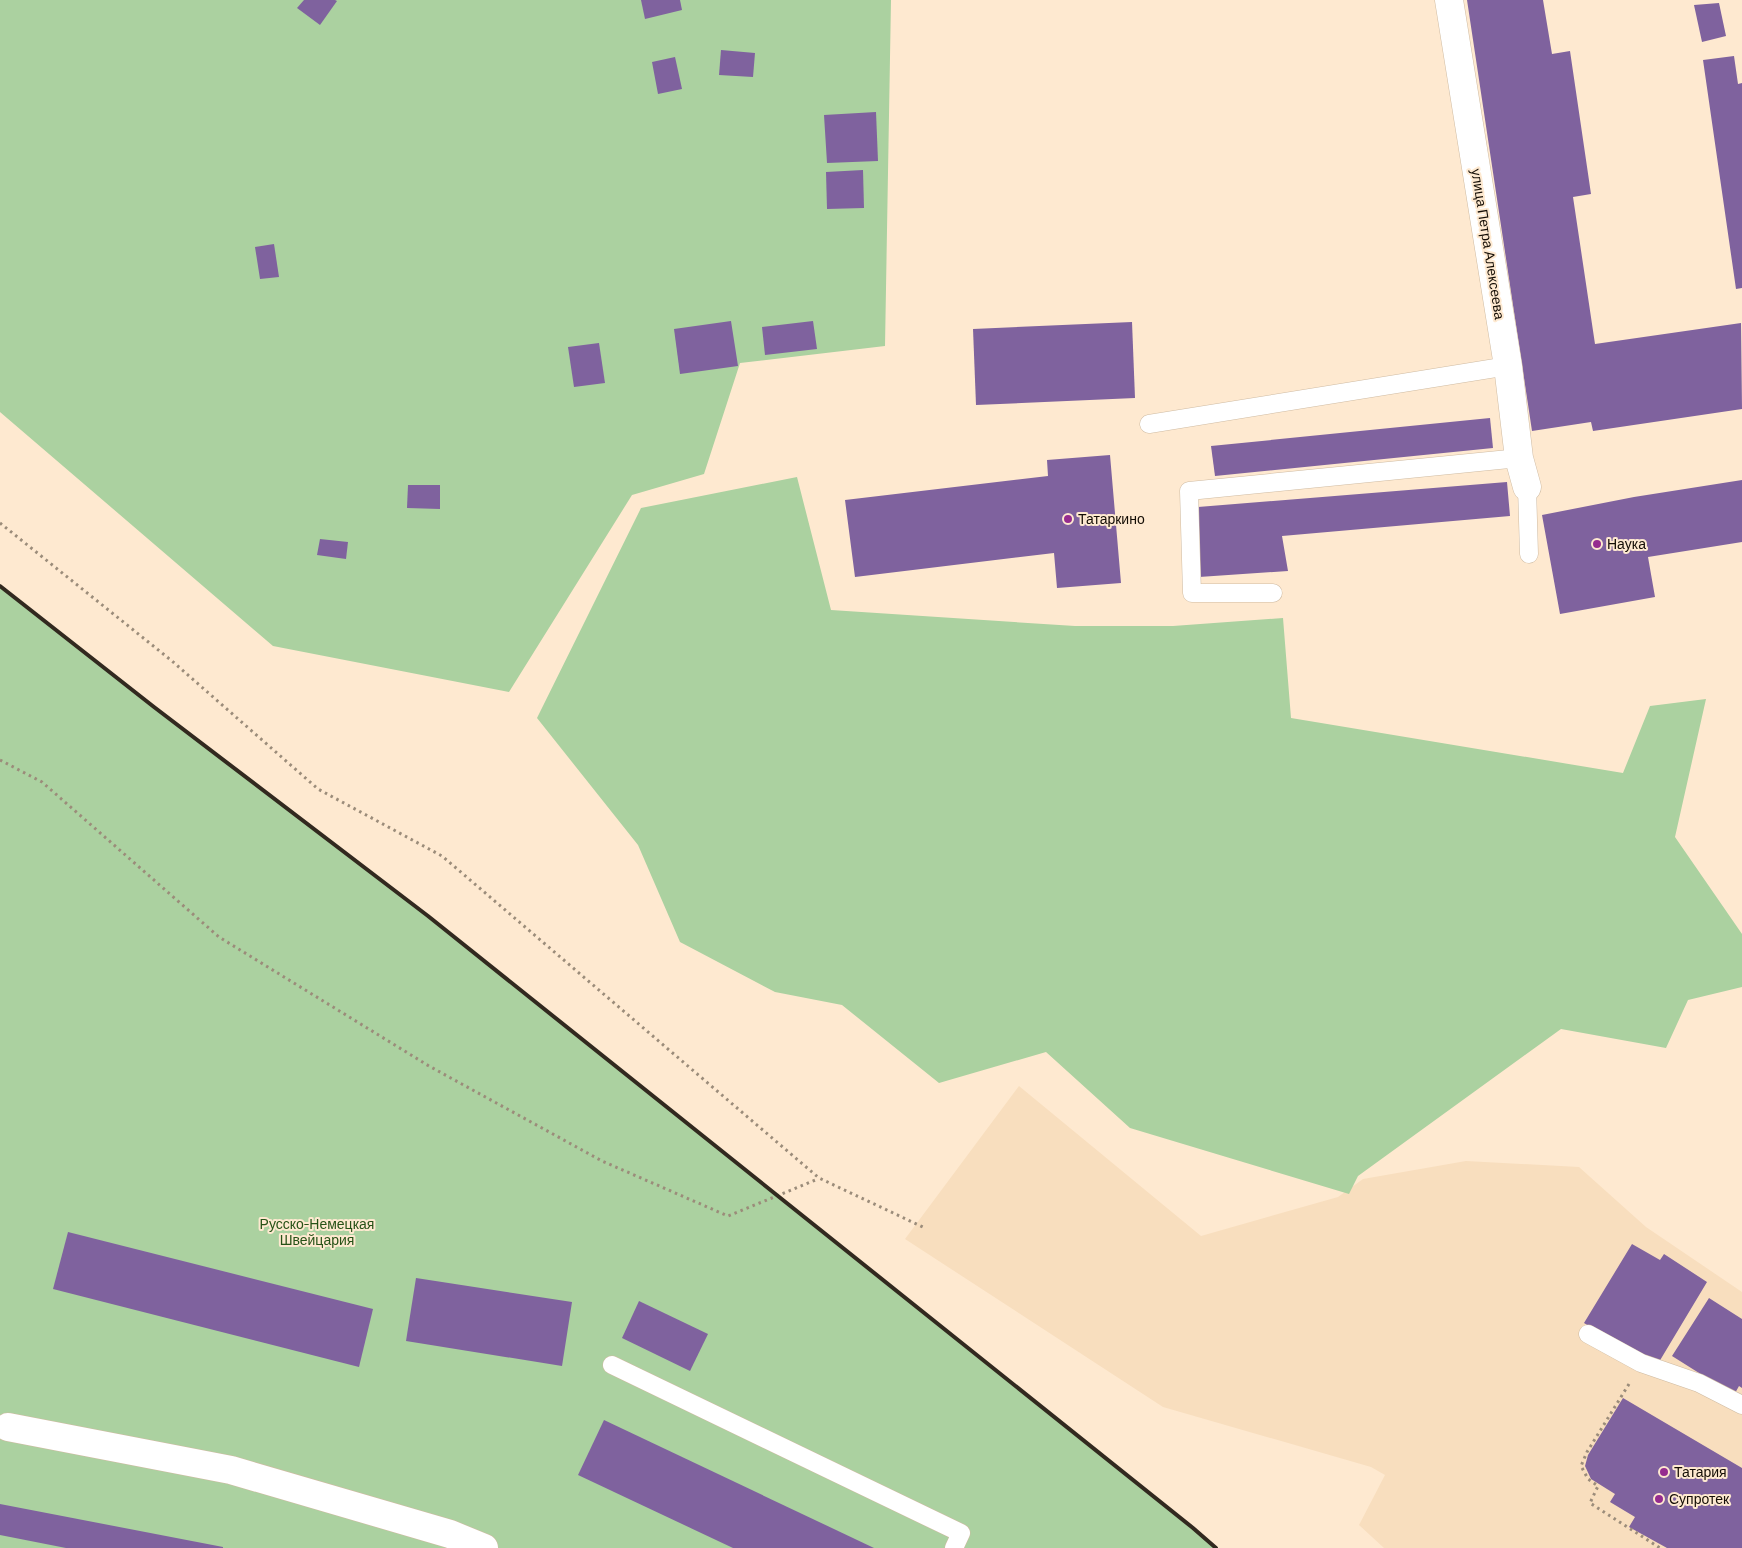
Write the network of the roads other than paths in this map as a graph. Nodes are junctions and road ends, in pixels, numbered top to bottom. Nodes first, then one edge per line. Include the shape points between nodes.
1 (1449, 0) edge
2 (1508, 366) junction
3 (1149, 424) dead end
4 (1519, 458) junction
5 (1527, 487) joint
6 (1529, 554) dead end
7 (1273, 593) dead end
8 (1588, 1334) dead end
9 (612, 1365) dead end
10 (1742, 1405) edge
11 (3, 1428) edge
12 (484, 1548) edge
13 (954, 1548) edge

1 - 2 street, улица Петра Алексеева
2 - 3 lane
2 - 4 street, улица Петра Алексеева
4 - 5 street, улица Петра Алексеева
4 - 7 lane via 1189,491 1192,593
5 - 6 lane
8 - 10 lane via 1641,1364 1699,1382
9 - 13 lane via 961,1533
11 - 12 street via 231,1470 450,1534

